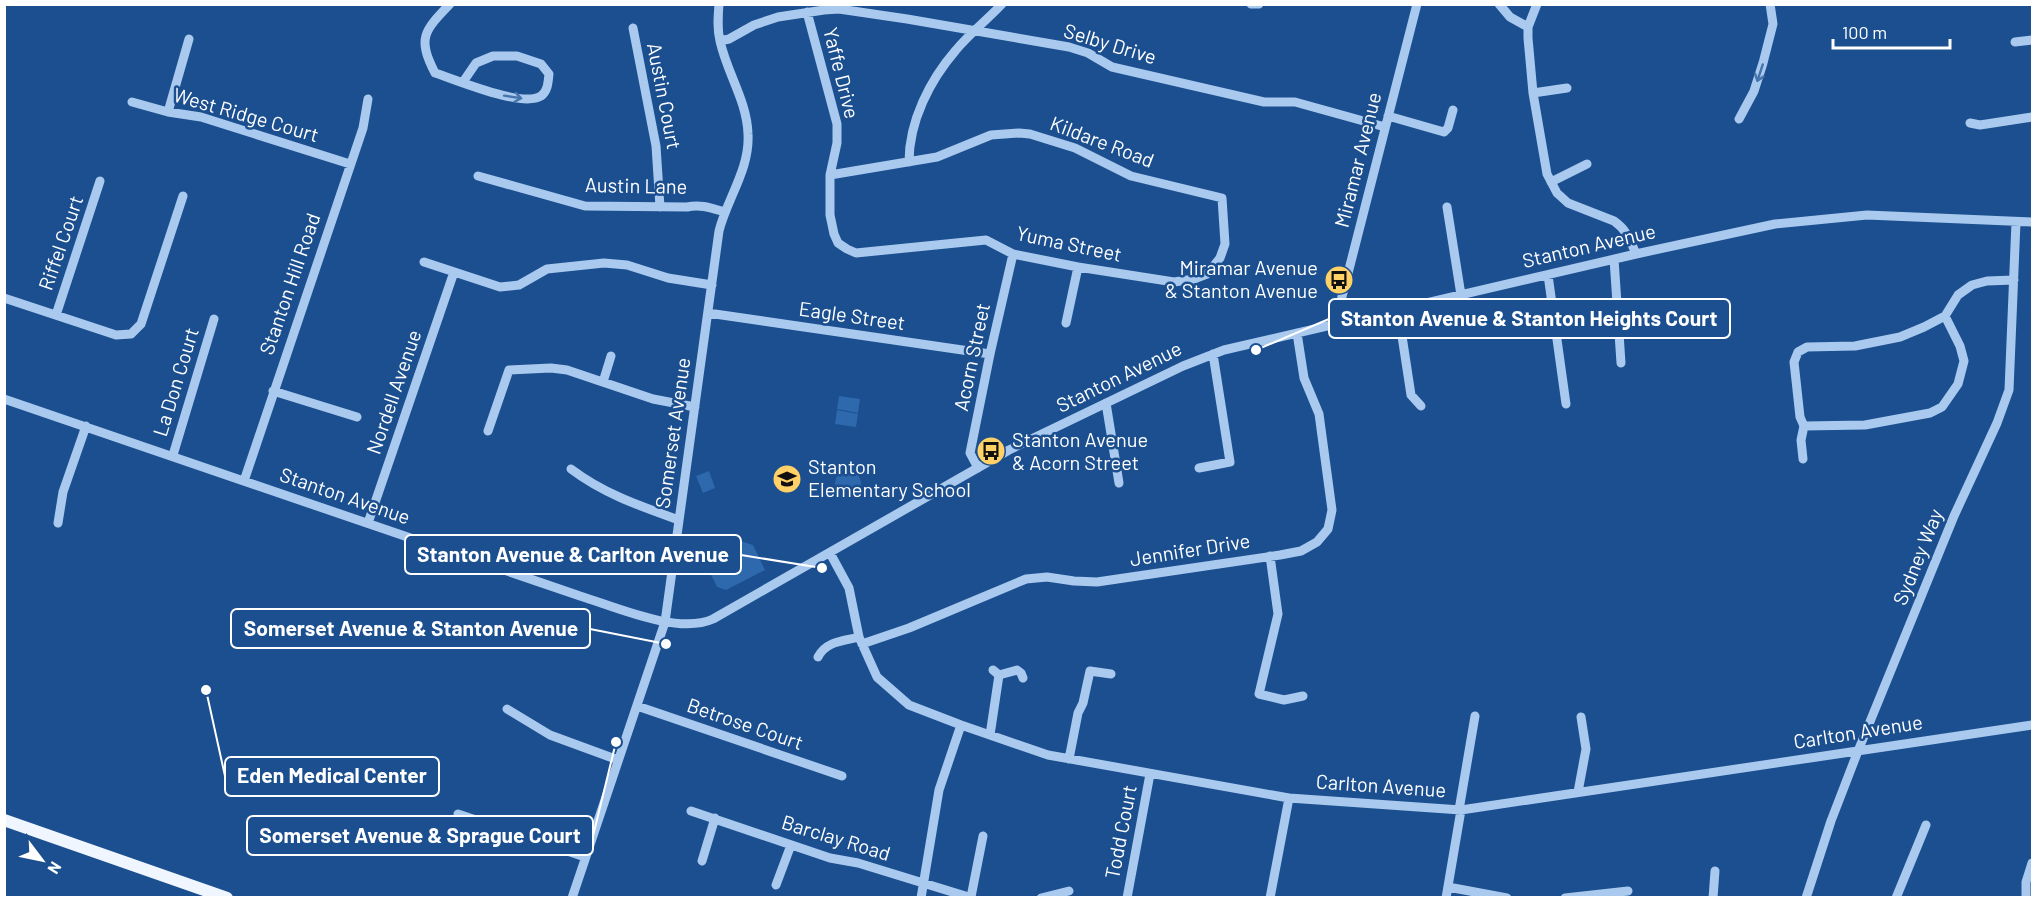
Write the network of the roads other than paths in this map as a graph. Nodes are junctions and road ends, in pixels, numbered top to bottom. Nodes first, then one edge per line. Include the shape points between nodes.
1 (450, 4) edge
2 (719, 4) edge
3 (1002, 4) edge
4 (1251, 4) edge
5 (1258, 4) edge
6 (1417, 4) edge
7 (1499, 4) edge
8 (1537, 4) edge
9 (1770, 4) edge
10 (807, 12) junction
11 (1528, 27) junction
12 (633, 28) dead end
13 (976, 30) junction
14 (189, 39) dead end
15 (2032, 40) edge
16 (720, 41) junction
17 (2015, 42) dead end
18 (463, 82) junction
19 (1567, 88) dead end
20 (1533, 93) junction
21 (368, 99) dead end
22 (132, 102) dead end
23 (1453, 110) dead end
24 (168, 112) junction
25 (1388, 116) junction
26 (2032, 117) edge
27 (1740, 119) dead end
28 (1970, 123) dead end
29 (1384, 127) junction
30 (909, 162) junction
31 (350, 164) junction
32 (1587, 164) dead end
33 (830, 175) junction
34 (478, 177) dead end
35 (100, 181) dead end
36 (1551, 182) junction
37 (183, 196) dead end
38 (1222, 198) joint
39 (660, 207) junction
40 (1447, 207) dead end
41 (725, 212) junction
42 (830, 215) joint
43 (2016, 222) junction
44 (2032, 222) edge
45 (1013, 254) junction
46 (1636, 254) junction
47 (1614, 259) junction
48 (424, 262) dead end
49 (1078, 267) junction
50 (453, 272) junction
51 (1548, 274) junction
52 (2014, 280) junction
53 (712, 285) junction
54 (1461, 295) junction
55 (4, 298) edge
56 (1398, 310) junction
57 (708, 313) junction
58 (56, 315) junction
59 (1945, 316) junction
60 (214, 319) dead end
61 (1066, 323) dead end
62 (1335, 324) junction
63 (1297, 333) junction
64 (990, 354) junction
65 (1213, 354) junction
66 (611, 356) dead end
67 (1621, 363) dead end
68 (603, 382) junction
69 (273, 392) junction
70 (4, 399) edge
71 (1106, 403) junction
72 (1566, 404) dead end
73 (1421, 406) dead end
74 (695, 407) junction
75 (357, 417) dead end
76 (86, 426) junction
77 (1804, 426) junction
78 (488, 431) dead end
79 (173, 455) junction
80 (1803, 459) dead end
81 (978, 468) junction
82 (1199, 468) dead end
83 (571, 469) dead end
84 (244, 481) junction
85 (1119, 483) dead end
86 (679, 520) junction
87 (58, 523) dead end
88 (368, 523) junction
89 (830, 554) junction
90 (1270, 556) junction
91 (665, 622) junction
92 (860, 641) junction
93 (818, 657) dead end
94 (1111, 674) dead end
95 (1023, 678) dead end
96 (1303, 696) dead end
97 (637, 706) junction
98 (507, 709) dead end
99 (1475, 716) dead end
100 (1581, 717) dead end
101 (961, 725) junction
102 (2032, 725) edge
103 (990, 735) junction
104 (1858, 751) junction
105 (1069, 759) junction
106 (618, 760) junction
107 (1150, 774) junction
108 (842, 776) dead end
109 (1578, 792) junction
110 (1289, 798) junction
111 (1460, 810) junction
112 (691, 811) dead end
113 (458, 814) dead end
114 (716, 818) junction
115 (4, 820) edge
116 (1926, 825) dead end
117 (983, 836) dead end
118 (791, 845) junction
119 (585, 857) junction
120 (702, 861) dead end
121 (2032, 863) edge
122 (1715, 871) dead end
123 (2030, 877) edge
124 (923, 883) junction
125 (776, 885) dead end
126 (1448, 887) junction
127 (1069, 891) dead end
128 (1628, 891) dead end
129 (227, 897) edge
130 (572, 897) edge
131 (921, 897) edge
132 (972, 897) edge
133 (1041, 897) edge
134 (1127, 897) edge
135 (1270, 897) edge
136 (1446, 897) edge
137 (1507, 897) edge
138 (1565, 897) edge
139 (1713, 897) edge
140 (1806, 897) edge
141 (1896, 897) edge
142 (2026, 897) edge

1 - 18 street via 432,22 424,38 425,54 435,73
2 - 16 street, Somerset Avenue
3 - 13 street
4 - 5 street
6 - 25 street, Miramar Avenue
7 - 11 street via 1510,17
8 - 11 street
9 -> 27 street via 1773,24 1754,91
10 - 13 street, Selby Drive via 839,9
10 - 16 street, Selby Drive via 765,21
10 - 33 street, Yaffe Drive via 837,124
11 - 20 street
12 - 39 street, Austin Court via 656,146
13 - 29 street, Selby Drive via 1069,47 1112,67 1264,102 1295,102
13 - 30 street via 931,85 916,121
14 - 24 street
15 - 17 street
16 - 41 street, Somerset Avenue via 742,102 749,137 746,160
18 -> 18 street via 489,92 533,99 548,86 549,74 541,64 517,56 493,56 476,63
19 - 20 street
20 - 36 street
21 - 31 street, Stanton Hill Road
22 - 24 street, West Ridge Court
23 - 25 street via 1444,132
24 - 31 street, West Ridge Court via 201,117
25 - 29 street, Miramar Avenue
26 - 28 street
29 - 62 street, Miramar Avenue
30 - 33 street, Kildare Road
30 - 38 street, Kildare Road via 937,157 991,135 1030,134 1075,148 1131,176
31 - 69 street, Stanton Hill Road
32 - 36 street
33 - 42 street, Yaffe Drive
34 - 39 street, Austin Lane via 585,206
35 - 58 street, Riffel Court
36 - 46 street via 1568,203 1621,225
37 - 58 street via 141,324 131,334 116,335
38 - 49 street, Yuma Street via 1225,244 1207,274 1174,282
39 - 41 street, Austin Lane via 702,206
40 - 54 street
41 - 53 street, Somerset Avenue
42 - 45 street, Yuma Street via 838,243 856,253 986,240
43 - 44 street, Stanton Avenue
43 - 46 street, Stanton Avenue via 1887,215 1847,217 1775,224
43 - 52 street, Sydney Way
45 - 49 street, Yuma Street
45 - 64 street, Acorn Street
46 - 47 street, Stanton Avenue
47 - 51 street, Stanton Avenue
47 - 67 street
48 - 50 street
49 - 61 street
50 - 53 street via 507,287 519,285 547,269 604,263
50 - 88 street, Nordell Avenue
51 - 54 street, Stanton Avenue
51 - 72 street
52 - 59 street via 1987,280 1972,285 1958,295
52 - 104 street, Sydney Way via 2009,390 2003,409 1954,516
53 - 57 street, Somerset Avenue
54 - 56 street, Stanton Avenue
55 - 58 street
56 - 62 street, Stanton Avenue
56 - 73 street via 1411,395
57 - 64 street, Eagle Street
57 - 74 street, Somerset Avenue
59 - 77 street via 1912,333 1887,340 1855,346 1807,347 1798,352 1794,362
59 - 77 street via 1960,346 1964,368 1942,407 1865,425
60 - 79 street, La Don Court
62 - 63 street, Stanton Avenue
63 - 65 street, Stanton Avenue
63 - 90 street, Jennifer Drive via 1304,378 1319,414 1332,517 1313,546
64 - 81 street, Acorn Street via 970,453
65 - 71 street, Stanton Avenue
65 - 82 street via 1230,462
66 - 68 street
68 - 74 street via 653,399
68 - 78 street via 560,369 509,370
69 - 75 street
69 - 84 street, Stanton Hill Road
70 - 76 street, Stanton Avenue
71 - 81 street, Stanton Avenue
71 - 85 street
74 - 86 street, Somerset Avenue
76 - 79 street, Stanton Avenue
76 - 87 street via 63,492
77 - 80 street
79 - 84 street, Stanton Avenue
81 - 89 street, Stanton Avenue
83 - 86 street via 611,495
84 - 88 street, Stanton Avenue
86 - 91 street, Somerset Avenue
88 - 91 street, Stanton Avenue
89 - 91 street, Stanton Avenue via 705,623
89 - 92 street, Carlton Avenue via 849,588
90 - 92 street, Jennifer Drive via 1097,582 1047,576 1026,579 899,632
90 - 96 street via 1278,614 1259,694 1284,700
91 - 97 street, Somerset Avenue
92 - 93 street, Jennifer Drive via 830,644
92 - 101 street, Carlton Avenue via 877,677 909,705
94 - 105 street via 1090,671
95 - 103 street via 1017,670 996,672
97 - 106 street, Somerset Avenue
97 - 108 street, Betrose Court
98 - 106 street via 550,735
99 - 111 street
100 - 109 street via 1586,749
101 - 103 street, Carlton Avenue
101 - 124 street via 939,790
102 - 104 street, Carlton Avenue
103 - 105 street, Carlton Avenue
104 - 109 street, Carlton Avenue
104 - 140 street, Sydney Way
105 - 107 street, Carlton Avenue
106 - 119 street, Somerset Avenue
107 - 110 street, Carlton Avenue
107 - 134 street, Todd Court
109 - 111 street, Carlton Avenue
110 - 111 street, Carlton Avenue
110 - 135 street
111 - 126 street
112 - 114 street, Barclay Road
113 - 119 street
114 - 118 street, Barclay Road
114 - 120 street
115 - 129 main road
116 - 141 street
117 - 132 street
118 - 124 street, Barclay Road
118 - 125 street
119 - 130 street, Somerset Avenue
121 - 123 street
122 - 139 street
123 - 142 street
124 - 131 street
124 - 132 street, Barclay Road
126 - 136 street
126 - 137 street
127 - 133 street
128 - 138 street

